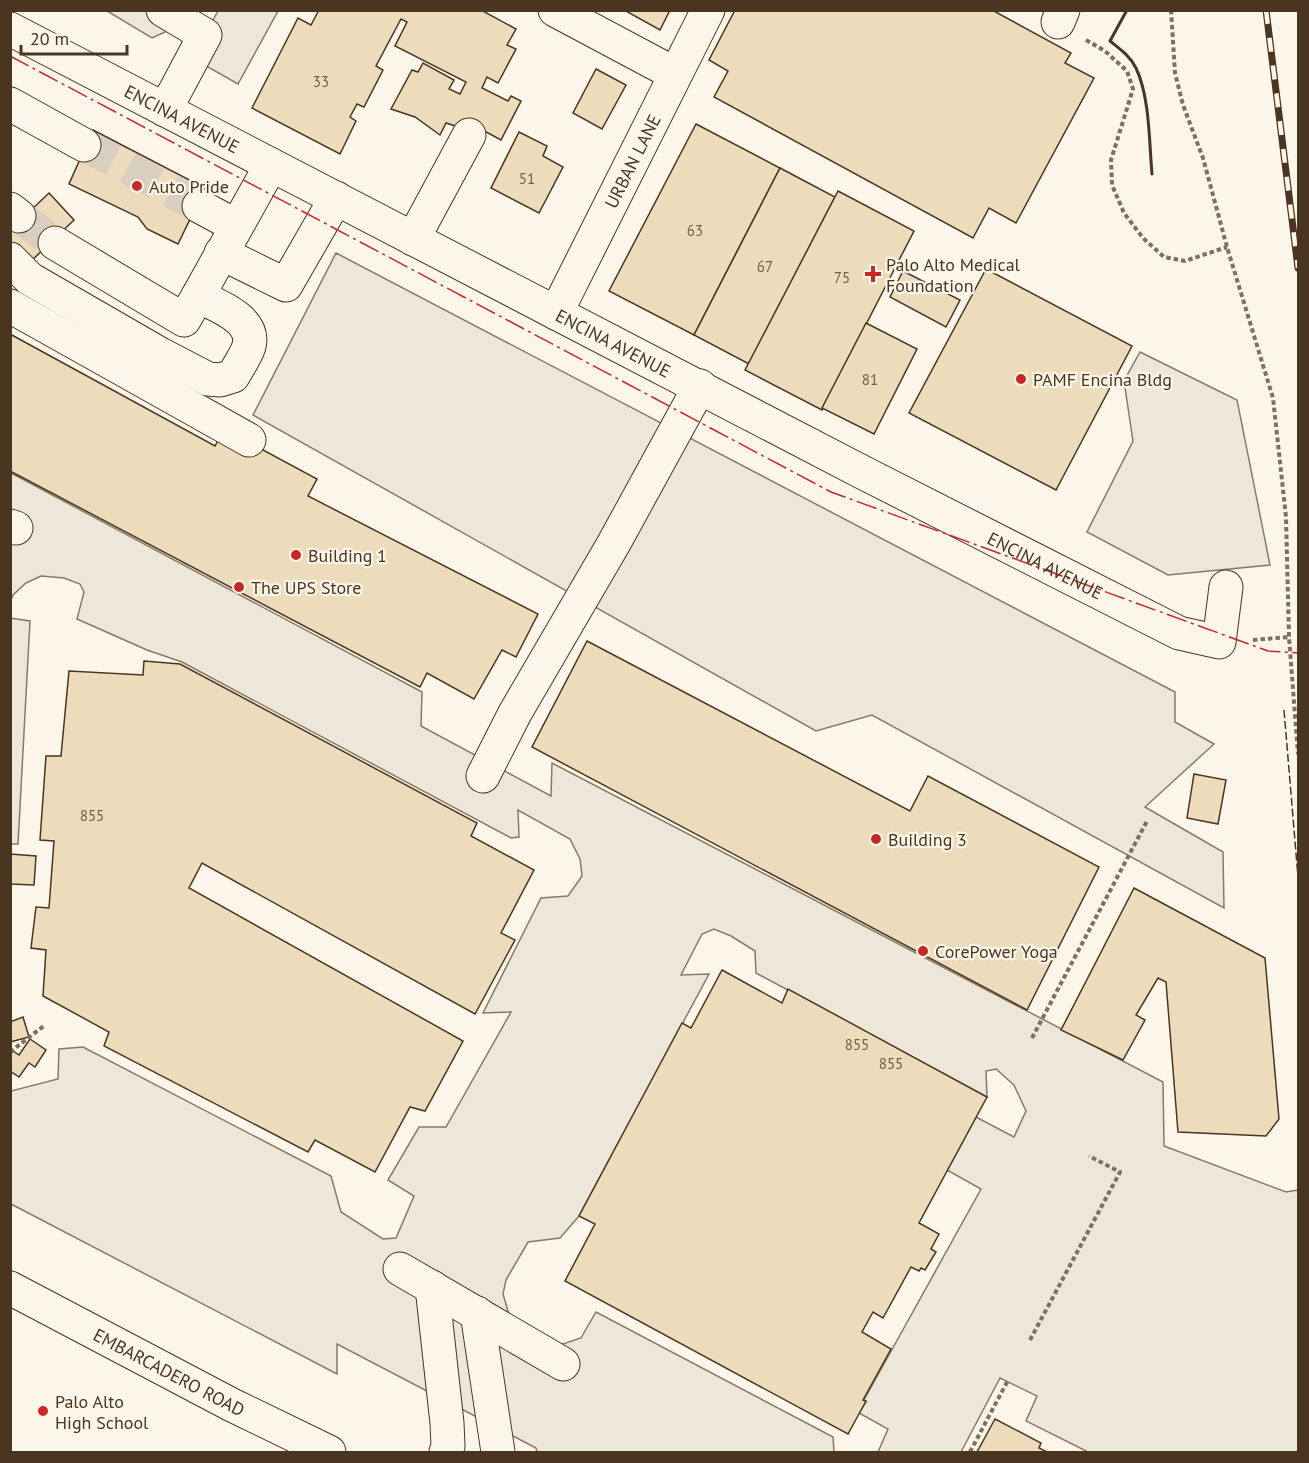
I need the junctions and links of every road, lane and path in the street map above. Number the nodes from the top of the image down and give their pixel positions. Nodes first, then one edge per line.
1 (163, 10) edge
2 (555, 10) edge
3 (708, 10) edge
4 (1171, 10) edge
5 (1060, 16) edge
6 (10, 29) edge
7 (675, 74) junction
8 (10, 104) edge
9 (165, 110) junction
10 (469, 135) dead end
11 (84, 146) tunnel mouth
12 (271, 165) junction
13 (336, 198) junction
14 (199, 206) tunnel mouth
15 (413, 239) junction
16 (229, 240) junction
17 (55, 243) tunnel mouth
18 (1227, 247) junction
19 (10, 259) edge
20 (198, 296) junction
21 (10, 306) edge
22 (556, 313) junction
23 (700, 386) junction
24 (249, 440) dead end
25 (1226, 587) dead end
26 (1299, 754) edge
27 (483, 776) dead end
28 (1147, 821) dead end
29 (45, 1025) dead end
30 (1032, 1038) dead end
31 (10, 1052) edge
32 (1089, 1156) dead end
33 (400, 1269) dead end
34 (432, 1287) junction
35 (10, 1288) edge
36 (477, 1313) junction
37 (10, 1316) edge
38 (76, 1324) junction
39 (1030, 1340) dead end
40 (563, 1364) dead end
41 (1007, 1382) dead end
42 (329, 1452) edge
43 (446, 1452) edge
44 (498, 1452) edge
45 (970, 1452) edge

1 - 9 street
2 - 7 street
3 - 7 street, URBAN LANE
4 - 18 path
5 - 18 path
6 - 9 street, ENCINA AVENUE
7 - 22 street, URBAN LANE
8 - 11 street
9 - 12 street, ENCINA AVENUE
10 - 15 street
12 - 13 street, ENCINA AVENUE
12 - 16 street
13 - 15 street, ENCINA AVENUE
13 - 16 street
14 - 16 street
15 - 22 street, ENCINA AVENUE
16 - 20 street
17 - 20 street
18 - 26 path
19 - 20 street
21 - 24 street
22 - 23 street, ENCINA AVENUE
23 - 25 street, ENCINA AVENUE
23 - 27 street
28 - 30 path
29 - 31 path
32 - 39 path
33 - 34 street
34 - 36 street
34 - 43 street
35 - 38 street, EMBARCADERO ROAD
36 - 40 street
36 - 44 street
37 - 38 street
38 - 42 street, EMBARCADERO ROAD
41 - 45 path

